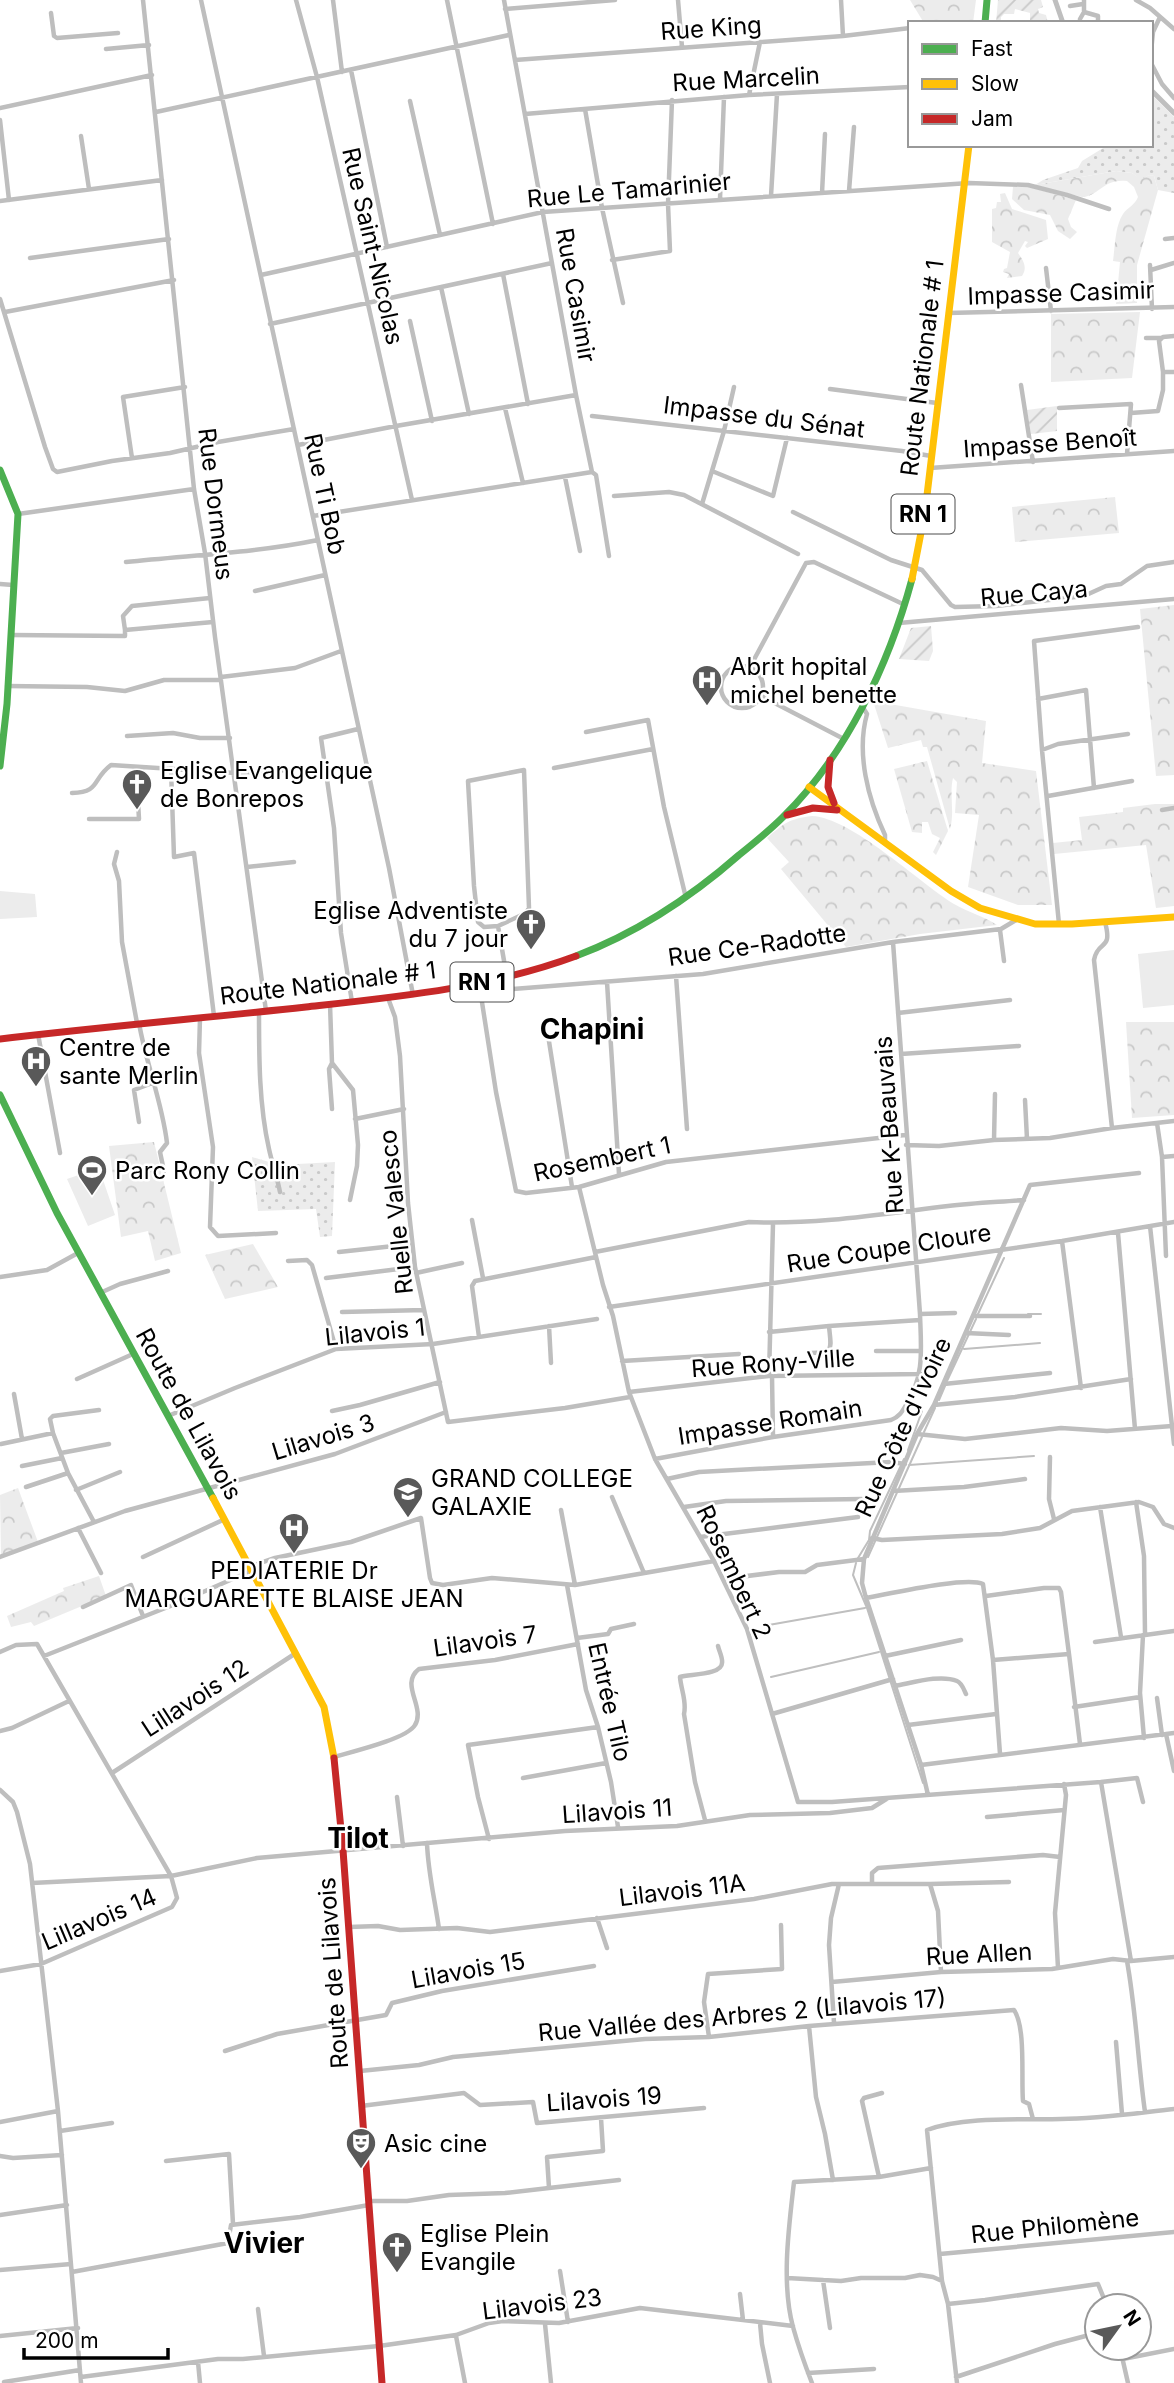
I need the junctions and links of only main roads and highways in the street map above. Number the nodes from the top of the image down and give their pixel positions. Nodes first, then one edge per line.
1 (987, 0) edge
2 (985, 21) edge
3 (969, 147) edge
4 (0, 470) edge
5 (4, 489) edge
6 (1, 740) edge
7 (830, 757) junction
8 (0, 766) edge
9 (809, 787) junction
10 (839, 810) junction
11 (785, 816) junction
12 (1174, 917) edge
13 (0, 1039) edge
14 (0, 1095) edge
15 (382, 2383) edge

1 - 2 main road
3 - 7 main road, Route Nationale # 1 / RN 1
4 - 5 main road
5 - 6 main road
6 - 8 main road
7 - 9 main road, Route Nationale # 1 / RN 1
7 - 10 main road
9 - 10 main road
9 - 11 main road, Route Nationale # 1 / RN 1
10 - 11 main road
10 - 12 main road
11 - 13 main road, Route Nationale # 1 / RN 1
14 - 15 main road, Route de Lilavois

